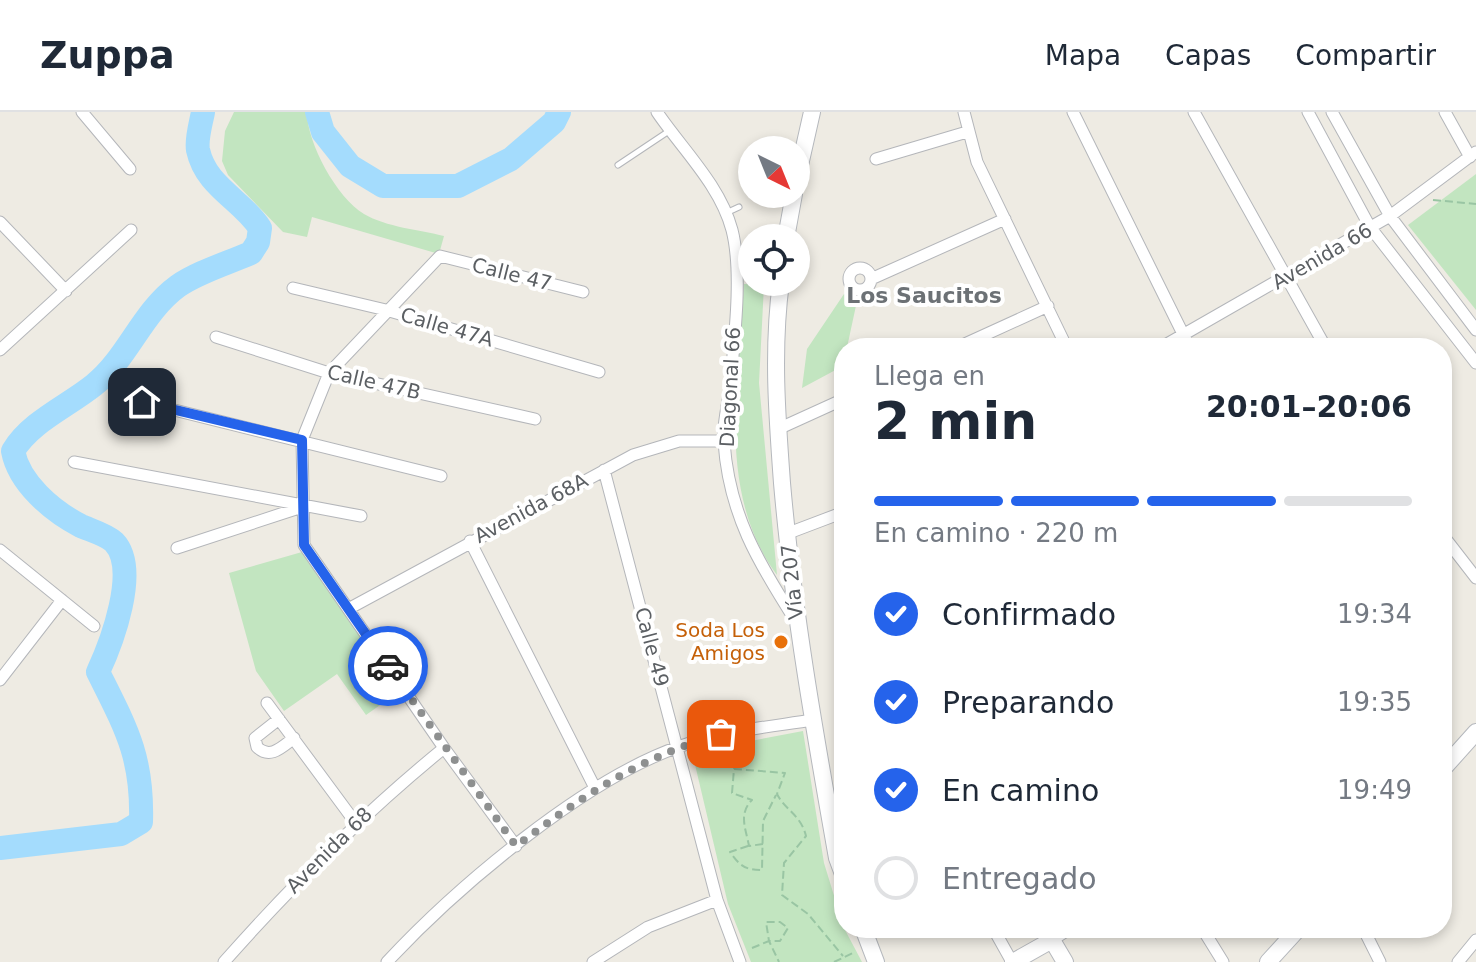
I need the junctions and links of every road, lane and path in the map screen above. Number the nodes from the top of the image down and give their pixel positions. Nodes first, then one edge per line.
1 (82, 112) edge
2 (657, 112) edge
3 (812, 112) edge
4 (964, 112) edge
5 (1073, 112) edge
6 (1194, 112) edge
7 (1308, 112) edge
8 (1332, 112) edge
9 (1445, 112) edge
10 (670, 131) junction
11 (967, 132) junction
12 (807, 136) edge
13 (1473, 154) edge
14 (876, 159) dead end
15 (618, 165) dead end
16 (130, 169) dead end
17 (1416, 196) junction
18 (1476, 204) edge
19 (738, 208) edge
20 (725, 214) junction
21 (1390, 216) junction
22 (1005, 219) junction
23 (0, 222) edge
24 (1370, 227) junction
25 (131, 230) dead end
26 (1287, 277) junction
27 (871, 279) dead end
28 (293, 288) dead end
29 (66, 291) junction
30 (583, 292) dead end
31 (780, 296) edge
32 (1048, 306) junction
33 (386, 310) junction
34 (1476, 330) edge
35 (1183, 335) junction
36 (216, 337) dead end
37 (978, 338) edge
38 (1062, 338) edge
39 (1178, 338) edge
40 (1185, 338) edge
41 (1321, 338) edge
42 (0, 350) edge
43 (1476, 363) edge
44 (599, 372) dead end
45 (329, 373) junction
46 (142, 402) dead end
47 (834, 404) edge
48 (535, 419) dead end
49 (778, 429) junction
50 (302, 440) junction
51 (723, 441) junction
52 (74, 462) dead end
53 (604, 470) junction
54 (441, 476) dead end
55 (302, 507) junction
56 (361, 516) dead end
57 (834, 516) edge
58 (786, 534) junction
59 (470, 541) junction
60 (1452, 547) edge
61 (177, 548) dead end
62 (0, 550) edge
63 (1476, 578) edge
64 (62, 600) junction
65 (350, 608) junction
66 (796, 621) junction
67 (94, 626) dead end
68 (1, 677) edge
69 (267, 703) dead end
70 (279, 719) junction
71 (813, 720) junction
72 (1476, 732) edge
73 (294, 738) junction
74 (679, 746) junction
75 (444, 748) junction
76 (1452, 759) edge
77 (595, 788) junction
78 (777, 794) junction
79 (355, 822) junction
80 (834, 841) edge
81 (763, 844) junction
82 (516, 846) junction
83 (749, 846) junction
84 (717, 900) junction
85 (868, 938) edge
86 (999, 938) edge
87 (1055, 938) edge
88 (1208, 938) edge
89 (1290, 938) edge
90 (1368, 938) edge
91 (1052, 940) junction
92 (1476, 940) edge
93 (769, 941) junction
94 (752, 948) dead end
95 (857, 951) dead end
96 (843, 956) junction
97 (224, 962) edge
98 (387, 962) edge
99 (593, 962) edge
100 (740, 962) edge
101 (779, 962) edge
102 (834, 962) edge
103 (876, 962) edge
104 (1012, 962) edge
105 (1065, 962) edge
106 (1223, 962) edge
107 (1268, 962) edge
108 (1380, 962) edge
109 (1458, 962) edge

1 - 16 street
2 - 10 street, Diagonal 66
3 - 12 main road
4 - 11 street
5 - 35 street
6 - 26 street
7 - 24 street
8 - 21 street
9 - 13 street
10 - 15 lane
10 - 20 street, Diagonal 66
11 - 14 street
11 - 22 street
13 - 17 street, Avenida 66
17 - 18 path
17 - 21 street, Avenida 66
19 - 20 lane
20 - 51 street, Diagonal 66
21 - 24 street, Avenida 66
21 - 34 street
22 - 27 street
22 - 32 street
23 - 29 street
24 - 26 street, Avenida 66
24 - 43 street
25 - 29 street
26 - 35 street, Avenida 66
26 - 41 street
28 - 33 street, Calle 47A
29 - 42 street
30 - 33 street, Calle 47
31 - 49 main road, Vía 207
32 - 37 street
32 - 38 street
33 - 44 street, Calle 47A
33 - 45 street
35 - 39 street, Avenida 66
35 - 40 street
36 - 45 street, Calle 47B
45 - 48 street, Calle 47B
45 - 50 street
46 - 50 street
47 - 49 street
49 - 58 main road, Vía 207
50 - 54 street
50 - 55 street
51 - 53 street, Avenida 68A
51 - 66 street, Diagonal 66
52 - 55 street
53 - 59 street, Avenida 68A
53 - 74 street, Calle 49
55 - 56 street
55 - 61 street
55 - 65 street
57 - 58 street
58 - 66 main road, Vía 207
59 - 65 street, Avenida 68A
59 - 77 street
60 - 63 street
62 - 64 street
64 - 67 street
64 - 68 street
65 - 75 street
66 - 71 main road, Vía 207
69 - 70 street
70 - 73 street
70 - 73 street
71 - 74 street
71 - 80 main road, Vía 207
72 - 76 main road
73 - 79 street
74 - 77 street
74 - 84 street, Calle 49
75 - 79 street, Avenida 68
75 - 82 street
77 - 82 street
78 - 81 path
78 - 83 path
78 - 96 path
79 - 97 street, Avenida 68
81 - 83 path
81 - 83 path
82 - 98 street
84 - 99 street
84 - 100 street, Calle 49
85 - 103 main road
86 - 104 street
87 - 91 street
88 - 106 street
89 - 107 main road
90 - 108 street
91 - 104 main road
91 - 105 main road
92 - 109 street
93 - 93 path
93 - 94 path
93 - 101 path
95 - 96 path
96 - 102 path

